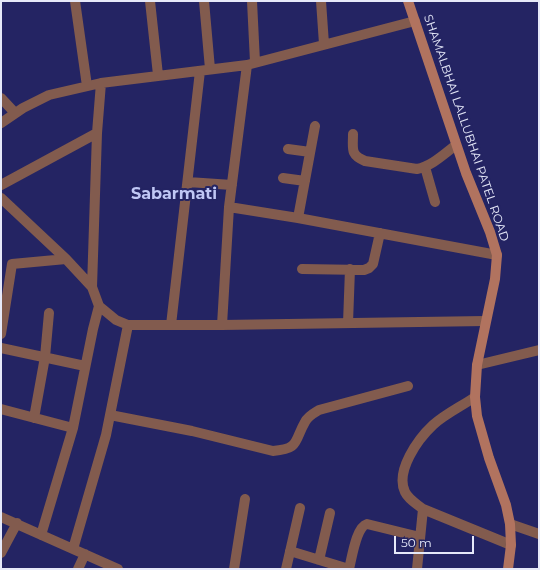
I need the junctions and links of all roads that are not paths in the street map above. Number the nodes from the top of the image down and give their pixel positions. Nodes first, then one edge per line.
1 (75, 1) edge
2 (150, 1) edge
3 (204, 1) edge
4 (252, 1) edge
5 (321, 1) edge
6 (408, 1) edge
7 (415, 21) junction
8 (324, 44) junction
9 (251, 64) junction
10 (205, 70) junction
11 (158, 75) junction
12 (101, 83) junction
13 (87, 86) junction
14 (1, 98) edge
15 (15, 113) junction
16 (1, 123) edge
17 (315, 126) dead end
18 (97, 133) junction
19 (353, 134) dead end
20 (456, 144) junction
21 (288, 149) dead end
22 (310, 152) junction
23 (425, 167) junction
24 (284, 178) dead end
25 (188, 182) junction
26 (305, 182) junction
27 (1, 185) edge
28 (232, 185) junction
29 (1, 198) edge
30 (435, 202) dead end
31 (229, 207) junction
32 (298, 218) junction
33 (380, 233) junction
34 (497, 255) junction
35 (66, 259) junction
36 (1, 264) edge
37 (12, 264) junction
38 (302, 269) dead end
39 (350, 269) junction
40 (92, 287) junction
41 (99, 306) junction
42 (49, 313) dead end
43 (485, 322) junction
44 (348, 324) junction
45 (128, 325) junction
46 (170, 325) junction
47 (222, 325) junction
48 (1, 334) edge
49 (1, 348) edge
50 (539, 350) edge
51 (45, 357) junction
52 (477, 365) junction
53 (85, 366) junction
54 (408, 386) dead end
55 (475, 397) junction
56 (1, 409) edge
57 (110, 415) junction
58 (34, 418) junction
59 (73, 428) junction
60 (245, 499) dead end
61 (300, 508) dead end
62 (423, 509) junction
63 (330, 513) dead end
64 (1, 517) edge
65 (17, 523) junction
66 (510, 524) junction
67 (539, 534) edge
68 (41, 535) junction
69 (420, 537) junction
70 (511, 545) junction
71 (73, 549) junction
72 (290, 551) junction
73 (1, 553) edge
74 (85, 554) junction
75 (319, 560) junction
76 (78, 569) edge
77 (118, 569) edge
78 (234, 569) edge
79 (286, 569) edge
80 (349, 569) edge
81 (417, 569) edge
82 (508, 569) edge

1 - 13 street
2 - 11 street
3 - 10 street
4 - 9 street
5 - 8 street
6 - 7 main road, SHAMALBHAI LALLUBHAI PATEL ROAD
7 - 8 street
7 - 20 main road, SHAMALBHAI LALLUBHAI PATEL ROAD
8 - 9 street
9 - 10 street
9 - 28 street
10 - 11 street
10 - 25 street
11 - 12 street
12 - 13 street
12 - 18 street
13 - 15 street
14 - 15 street
15 - 16 street
17 - 22 street
18 - 27 street
18 - 40 street
19 - 23 street
20 - 23 street
20 - 34 main road, SHAMALBHAI LALLUBHAI PATEL ROAD
21 - 22 street
22 - 26 street
23 - 30 street
24 - 26 street
25 - 28 street
25 - 46 street
26 - 32 street
28 - 31 street
29 - 35 street
31 - 32 street
31 - 47 street
32 - 33 street
33 - 34 street
33 - 39 street
34 - 43 main road, SHAMALBHAI LALLUBHAI PATEL ROAD
35 - 37 street
35 - 40 street
36 - 37 street
37 - 48 street
38 - 39 street
39 - 44 street
40 - 41 street
41 - 45 street
41 - 53 street
42 - 51 street
43 - 44 street
43 - 52 main road, SHAMALBHAI LALLUBHAI PATEL ROAD
44 - 47 street
45 - 46 street
45 - 57 street
46 - 47 street
49 - 51 street
50 - 52 street
51 - 53 street
51 - 58 street
52 - 55 main road, SHAMALBHAI LALLUBHAI PATEL ROAD
53 - 59 street
54 - 57 street
55 - 62 street
55 - 66 main road, SHAMALBHAI LALLUBHAI PATEL ROAD
56 - 58 street
57 - 71 street
58 - 59 street
59 - 68 street
60 - 78 street
61 - 72 street
62 - 69 street
62 - 70 street
63 - 75 street
64 - 65 street
65 - 68 street
65 - 73 street
66 - 67 street
66 - 70 main road, SHAMALBHAI LALLUBHAI PATEL ROAD
68 - 71 street
69 - 80 street
69 - 81 street
70 - 82 main road, SHAMALBHAI LALLUBHAI PATEL ROAD
71 - 74 street
72 - 75 street
72 - 79 street
74 - 76 street
74 - 77 street
75 - 80 street

